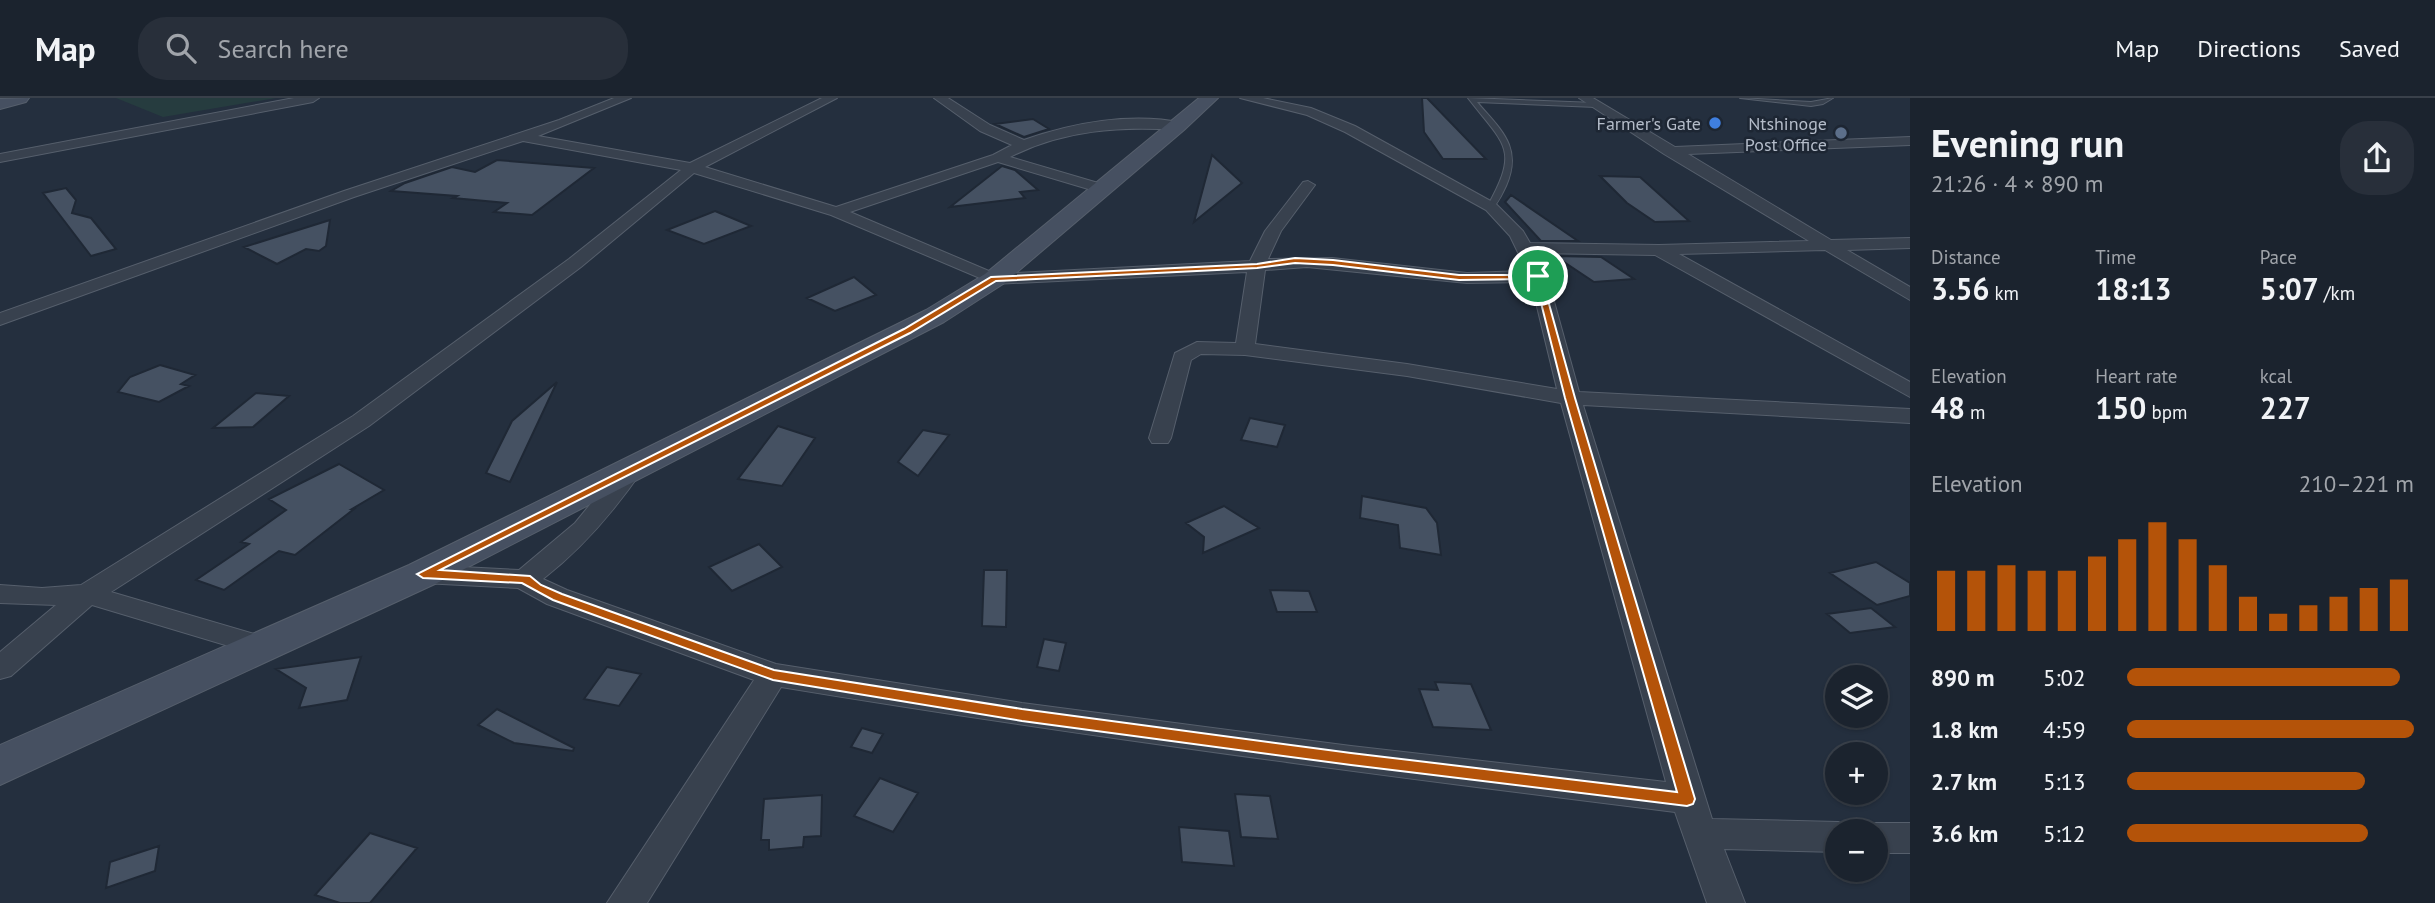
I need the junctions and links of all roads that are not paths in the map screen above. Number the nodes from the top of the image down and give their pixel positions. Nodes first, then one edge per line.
1 (20, 98) edge
2 (313, 98) edge
3 (625, 98) edge
4 (831, 98) edge
5 (940, 98) edge
6 (1209, 98) edge
7 (1246, 98) edge
8 (1744, 98) edge
9 (1830, 98) edge
10 (1472, 99) edge
11 (1591, 102) edge
12 (0, 104) edge
13 (1178, 126) junction
14 (524, 137) junction
15 (1906, 143) edge
16 (1023, 145) junction
17 (1669, 151) junction
18 (0, 158) edge
19 (998, 158) junction
20 (692, 168) junction
21 (1308, 185) dead end
22 (1100, 188) junction
23 (1491, 206) junction
24 (836, 212) junction
25 (1910, 243) edge
26 (1824, 244) junction
27 (1524, 248) junction
28 (1659, 250) junction
29 (1257, 266) junction
30 (1538, 276) junction
31 (994, 279) junction
32 (1910, 296) edge
33 (0, 319) edge
34 (1245, 349) junction
35 (1910, 391) edge
36 (1570, 398) junction
37 (1910, 416) edge
38 (1160, 438) dead end
39 (632, 468) junction
40 (423, 574) junction
41 (525, 579) junction
42 (0, 594) edge
43 (87, 594) junction
44 (264, 646) junction
45 (0, 667) edge
46 (773, 675) junction
47 (0, 766) edge
48 (1687, 799) junction
49 (1702, 834) junction
50 (1825, 837) edge
51 (1888, 838) edge
52 (1910, 838) edge
53 (626, 903) edge
54 (1727, 903) edge

1 - 12 street
2 - 18 street
3 - 14 street
4 - 20 street
5 - 16 street
6 - 13 street
7 - 23 street
8 - 9 lane
10 - 11 lane
10 - 23 lane
11 - 17 street
13 - 16 street
13 - 22 street
14 - 20 street
14 - 33 street
15 - 17 street
16 - 19 street
17 - 26 street
19 - 22 street
19 - 24 street
20 - 24 street
20 - 43 street
21 - 29 street
22 - 31 street
23 - 27 street
24 - 31 street
25 - 26 street
26 - 28 street
26 - 32 street
27 - 28 street
27 - 30 street
28 - 35 street
29 - 30 street
29 - 31 street
29 - 34 street
30 - 36 street
31 - 39 street
34 - 36 street
34 - 38 street
36 - 37 street
36 - 48 street
39 - 40 street
39 - 41 street
40 - 41 street
40 - 44 street
41 - 46 street
42 - 43 street
43 - 44 street
43 - 45 street
44 - 47 street
46 - 48 street
46 - 53 street
48 - 49 street
49 - 50 street
49 - 54 street
51 - 52 street

